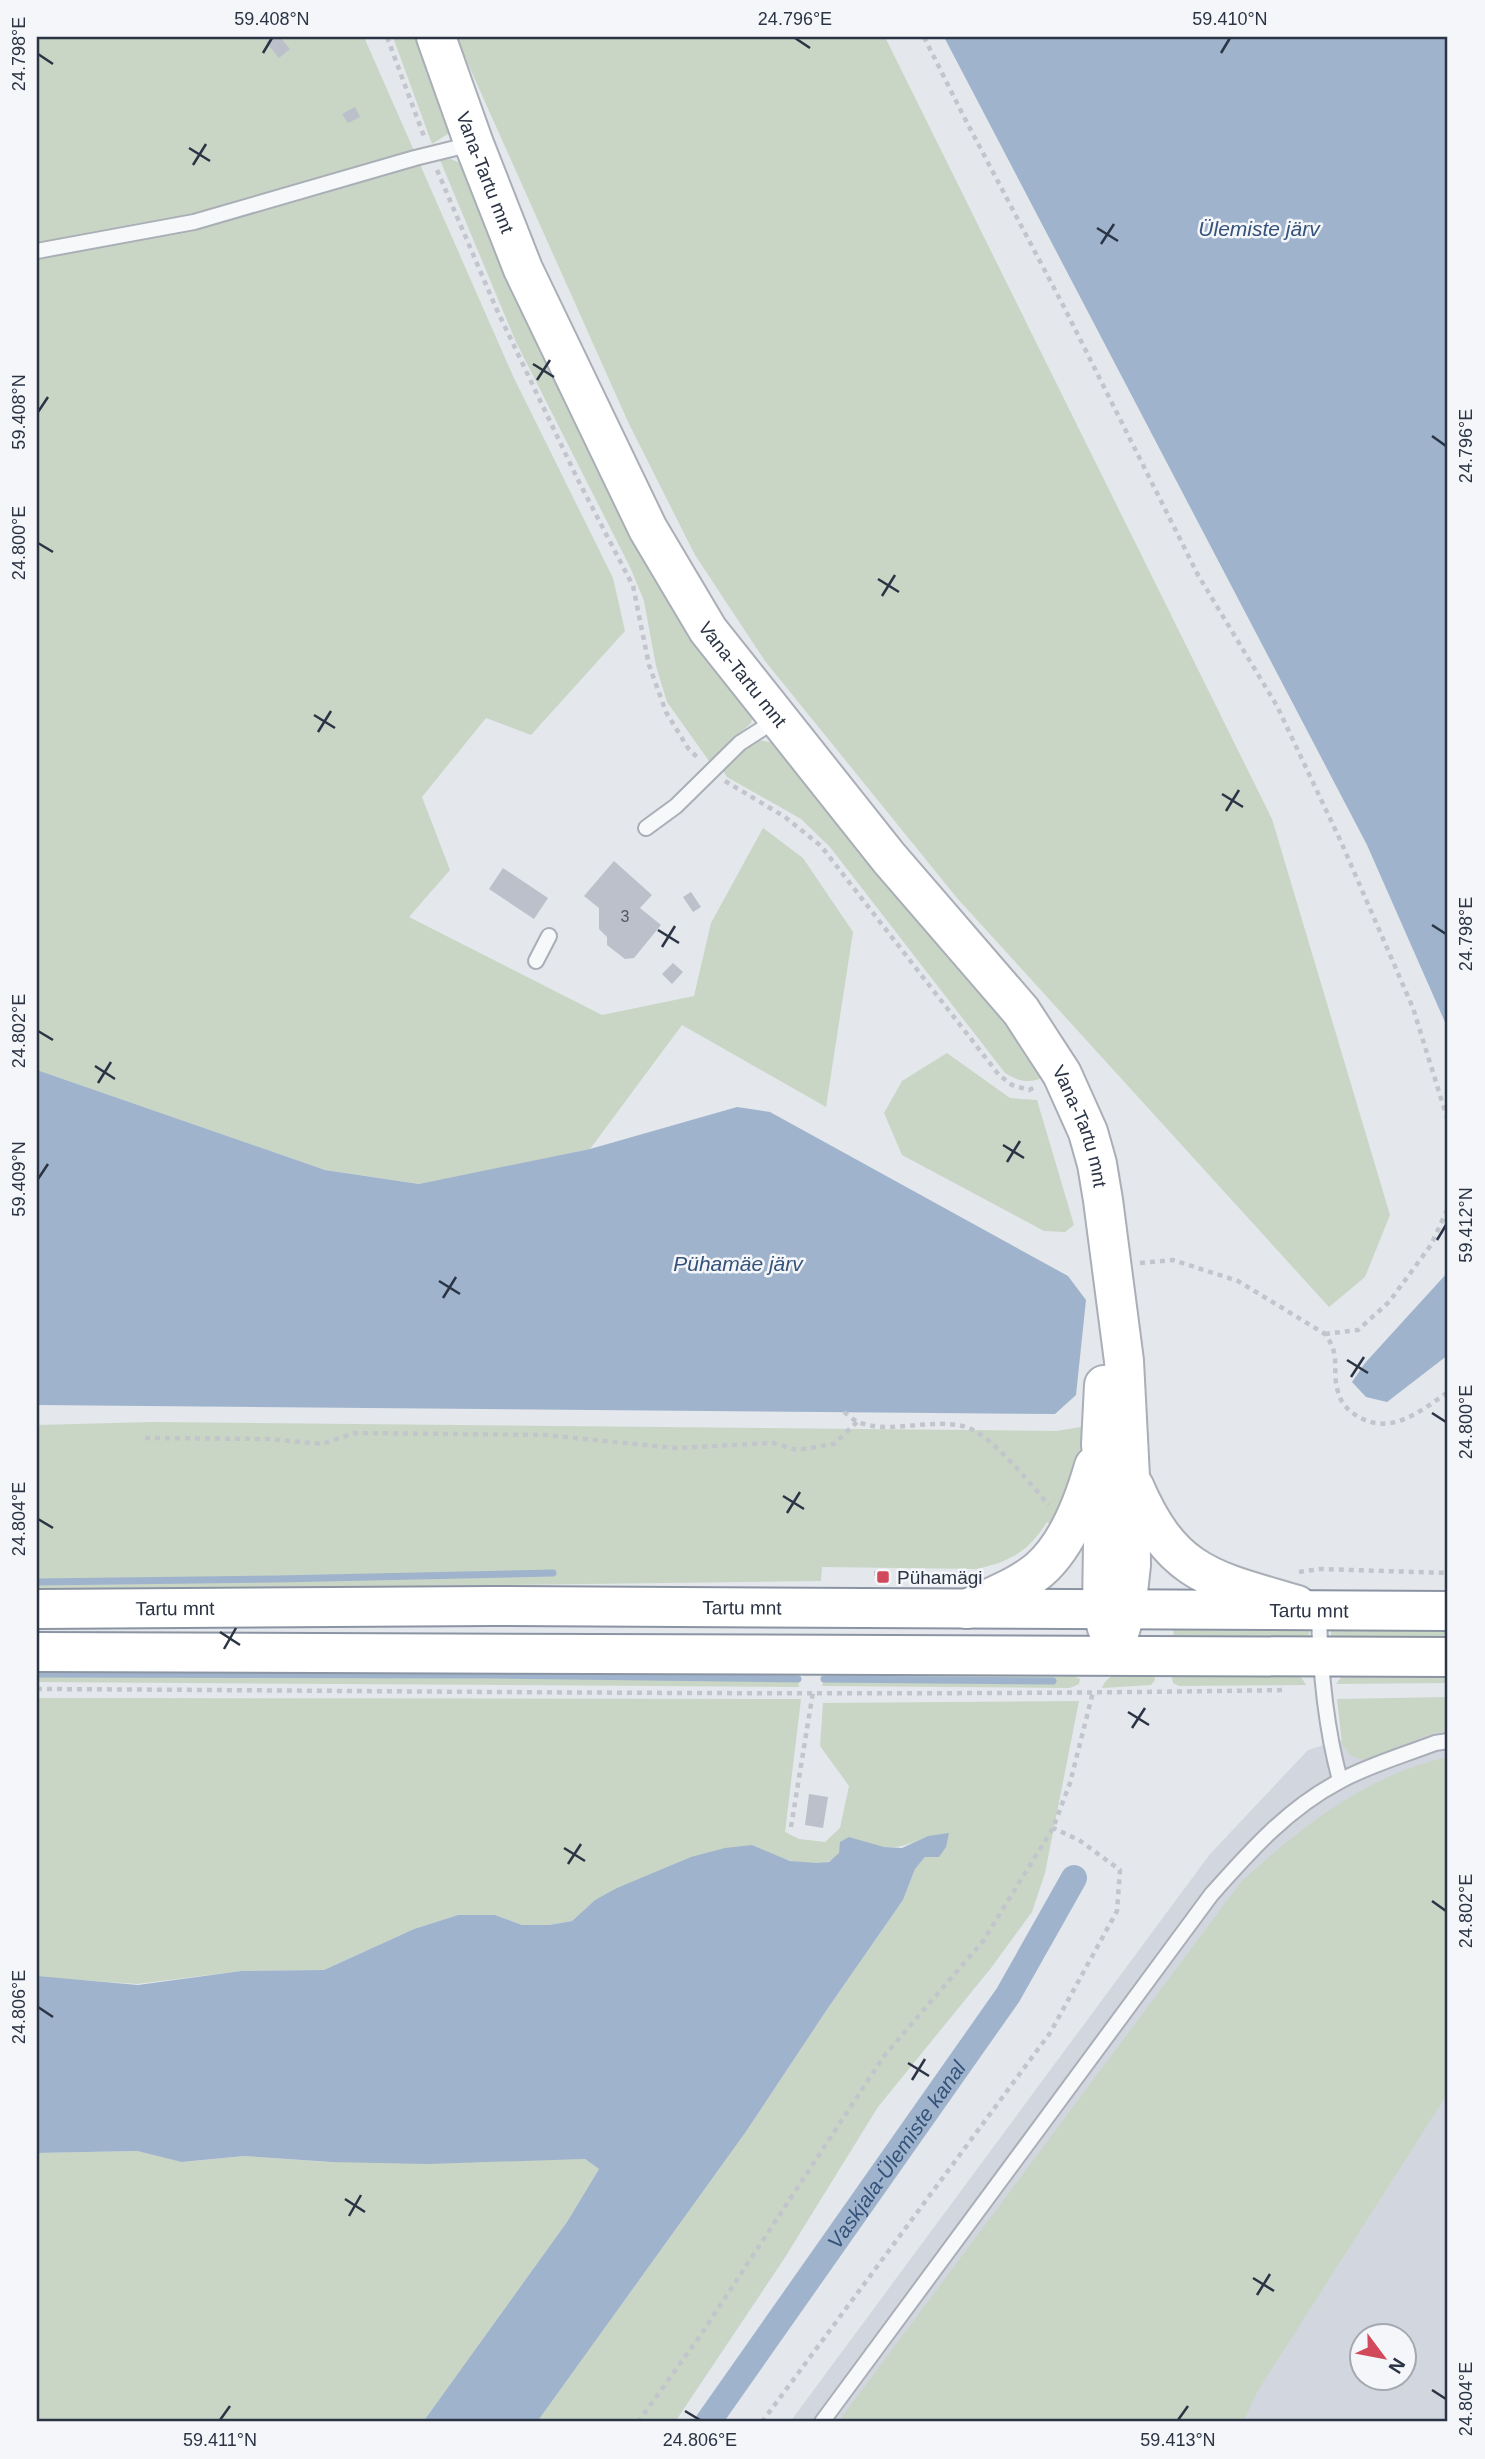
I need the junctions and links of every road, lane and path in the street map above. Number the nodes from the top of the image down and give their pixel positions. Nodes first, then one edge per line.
1 (436, 37) edge
2 (924, 37) edge
3 (474, 144) junction
4 (37, 251) edge
5 (777, 719) junction
6 (646, 828) dead end
7 (549, 936) dead end
8 (536, 961) dead end
9 (1448, 1121) edge
10 (1448, 1208) edge
11 (1172, 1260) dead end
12 (1111, 1264) junction
13 (1325, 1334) junction
14 (1448, 1392) edge
15 (845, 1412) dead end
16 (857, 1422) junction
17 (145, 1438) dead end
18 (1101, 1444) junction
19 (1130, 1477) junction
20 (1050, 1515) dead end
21 (1294, 1572) dead end
22 (1448, 1573) edge
23 (37, 1609) edge
24 (967, 1609) junction
25 (1114, 1610) junction
26 (1319, 1611) junction
27 (1448, 1611) edge
28 (37, 1652) edge
29 (813, 1653) junction
30 (1113, 1654) junction
31 (1448, 1657) edge
32 (1322, 1673) junction
33 (37, 1689) edge
34 (813, 1693) junction
35 (1093, 1693) junction
36 (1448, 1741) edge
37 (1340, 1780) junction
38 (791, 1827) dead end
39 (1053, 1828) junction
40 (638, 2422) edge
41 (762, 2422) edge
42 (822, 2422) edge

1 - 3 main road, Vana-Tartu mnt
2 - 9 path
3 - 4 lane
3 - 5 main road, Vana-Tartu mnt
5 - 6 lane
5 - 12 main road, Vana-Tartu mnt
7 - 8 lane
10 - 13 path
11 - 13 path
12 - 18 main road, Vana-Tartu mnt
12 - 19 main road, Vana-Tartu mnt
13 - 14 path
15 - 16 path
16 - 17 path
16 - 20 path
18 - 24 main road
18 - 25 main road, Vana-Tartu mnt
19 - 25 main road, Vana-Tartu mnt
19 - 26 main road
21 - 22 path
23 - 24 main road, Tartu mnt
24 - 25 main road, Tartu mnt
25 - 26 main road, Tartu mnt
25 - 30 main road
26 - 27 main road, Tartu mnt
26 - 32 lane
28 - 29 main road
29 - 30 main road
29 - 34 path
30 - 32 main road
30 - 35 path
31 - 32 main road
32 - 35 path
32 - 37 lane
33 - 34 path
34 - 35 path
34 - 38 path
35 - 39 path
36 - 37 lane
37 - 42 lane
39 - 40 path
39 - 41 path

